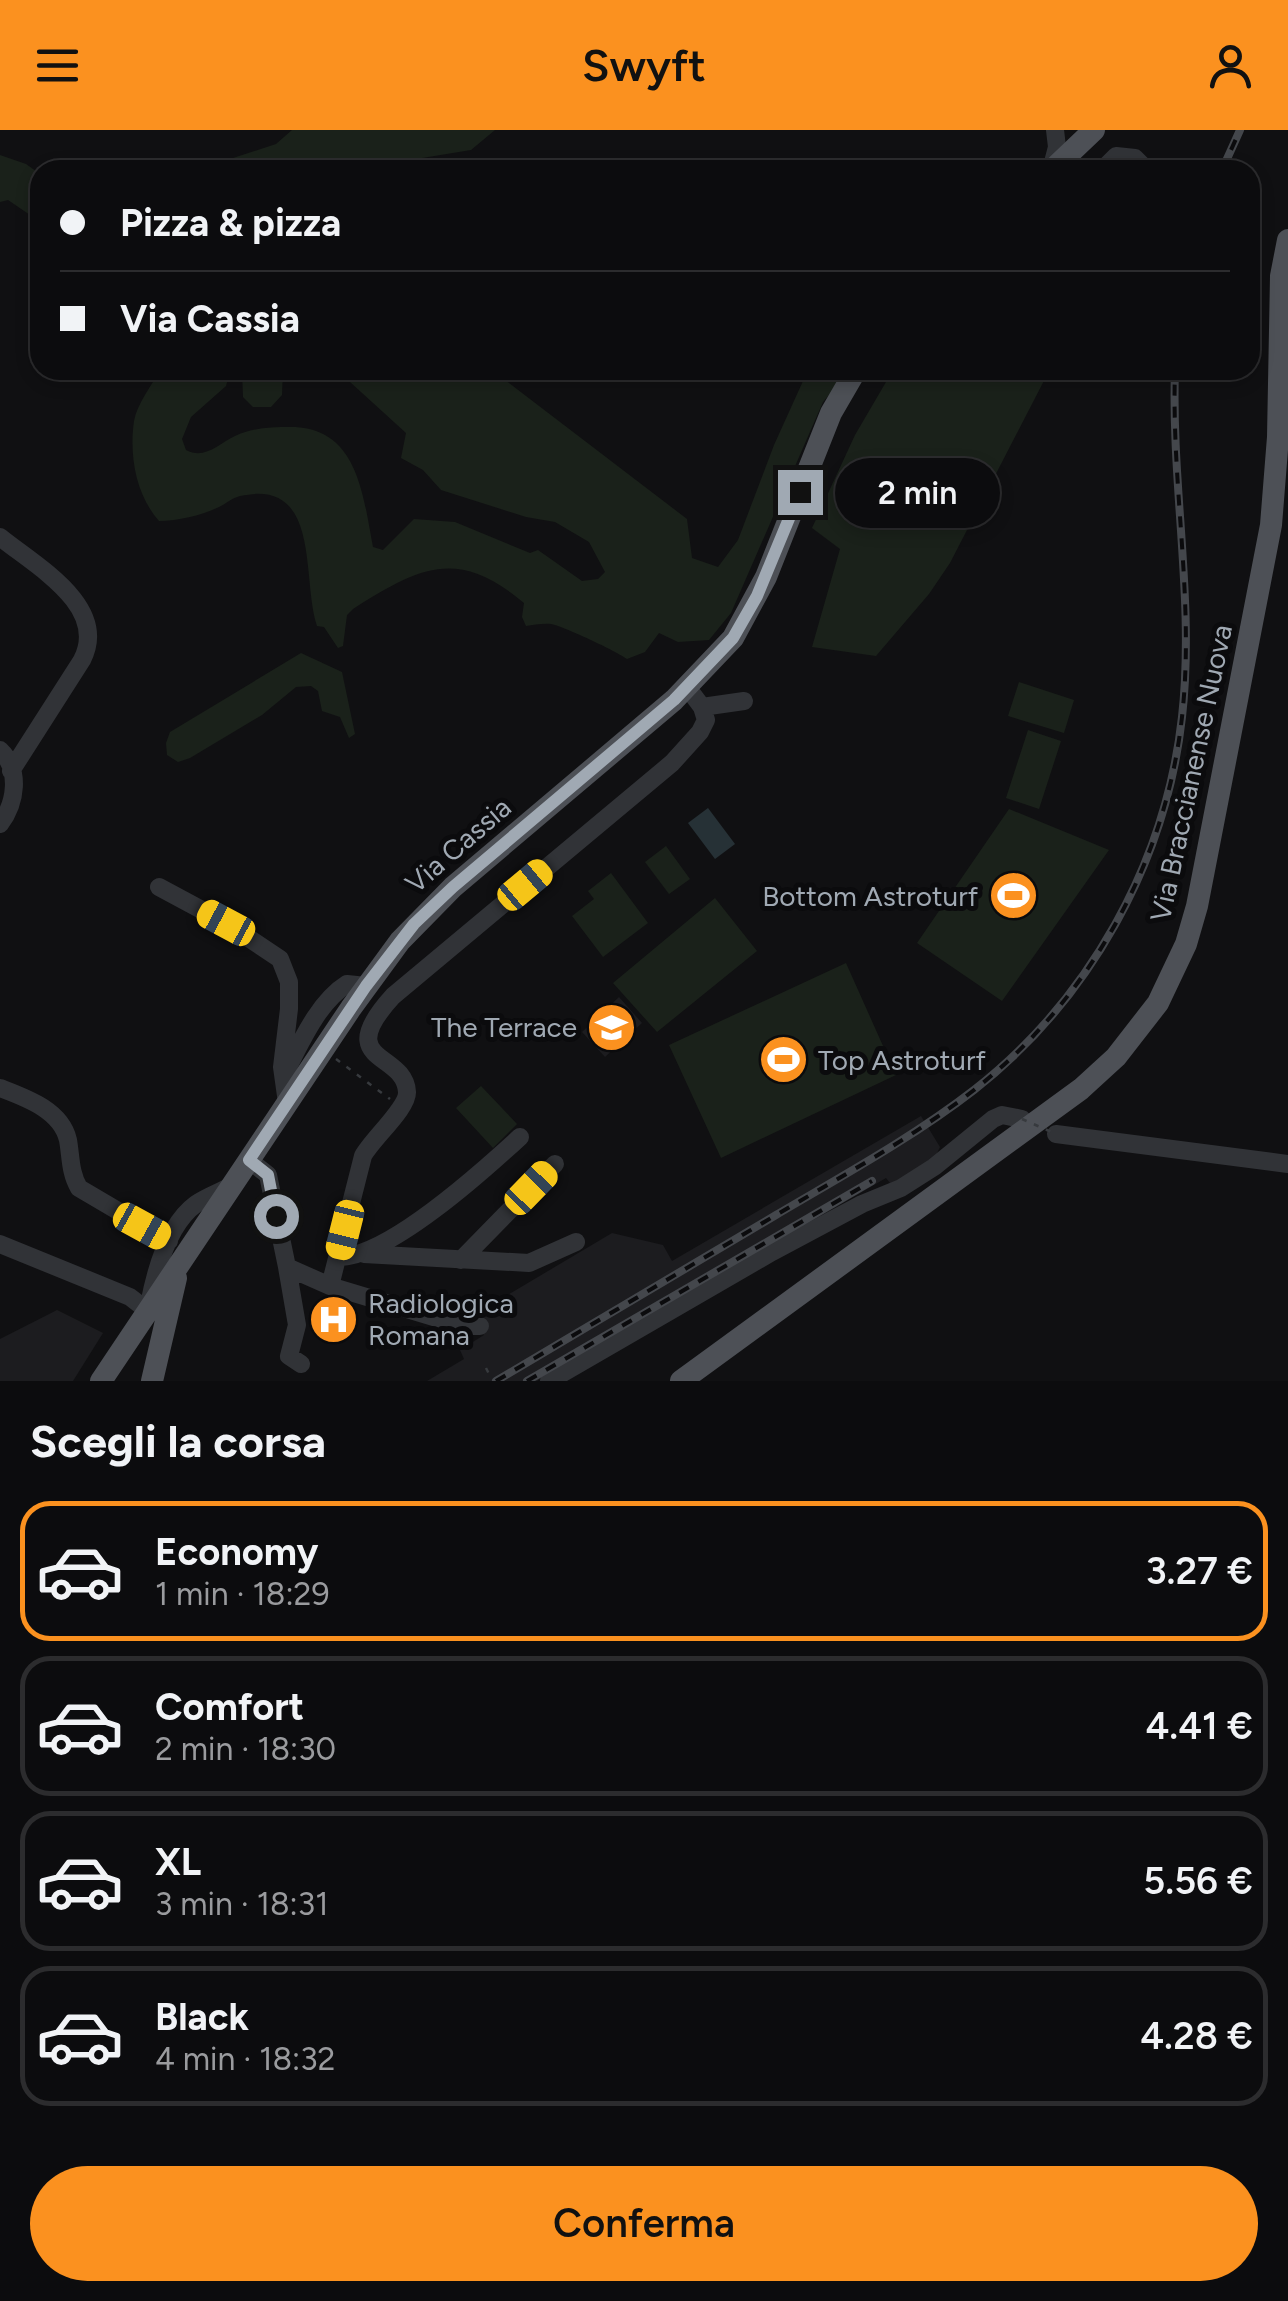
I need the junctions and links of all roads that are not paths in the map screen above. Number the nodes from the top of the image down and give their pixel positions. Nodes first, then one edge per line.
1 (1055, 130) edge
2 (1086, 133) edge
3 (1054, 160) edge
4 (1060, 160) edge
5 (1107, 160) edge
6 (1288, 240) edge
7 (850, 380) edge
8 (0, 536) edge
9 (687, 688) junction
10 (744, 701) dead end
11 (702, 707) junction
12 (0, 750) edge
13 (11, 771) junction
14 (0, 824) edge
15 (159, 887) dead end
16 (366, 986) junction
17 (283, 1078) junction
18 (0, 1088) edge
19 (287, 1104) junction
20 (1022, 1119) road end
21 (1056, 1134) road end
22 (520, 1137) dead end
23 (249, 1160) junction
24 (555, 1164) dead end
25 (1288, 1164) edge
26 (232, 1186) junction
27 (170, 1241) junction
28 (576, 1242) dead end
29 (0, 1244) edge
30 (364, 1254) junction
31 (338, 1257) junction
32 (461, 1260) junction
33 (178, 1264) junction
34 (287, 1268) junction
35 (330, 1286) junction
36 (142, 1318) junction
37 (480, 1326) dead end
38 (164, 1332) junction
39 (116, 1358) junction
40 (302, 1364) dead end
41 (153, 1377) edge
42 (101, 1381) edge
43 (549, 1381) edge
44 (681, 1381) edge

1 - 3 street
2 - 4 main road
2 - 5 street
6 - 44 main road, Via Braccianense Nuova
7 - 9 main road, Via Cassia
8 - 13 street
9 - 11 street
9 - 16 main road, Via Cassia
10 - 11 street
11 - 31 street
12 - 13 street
13 - 14 street
15 - 17 street
16 - 17 street
16 - 19 main road, Via Cassia
17 - 19 street
18 - 27 street
19 - 23 main road, Via Cassia
20 - 43 street
21 - 25 street
22 - 30 street
23 - 26 main road, Via Cassia
23 - 34 street
24 - 32 street
26 - 27 street
26 - 33 main road, Via Cassia
27 - 36 street
28 - 32 street
29 - 36 street
30 - 31 street
30 - 32 street
31 - 35 street
33 - 36 main road, Via Cassia
33 - 38 main road
34 - 35 street
34 - 40 street
35 - 37 street
36 - 38 main road
36 - 39 main road, Via Cassia
36 - 41 main road
38 - 41 main road
39 - 41 main road
39 - 42 main road, Via Cassia

